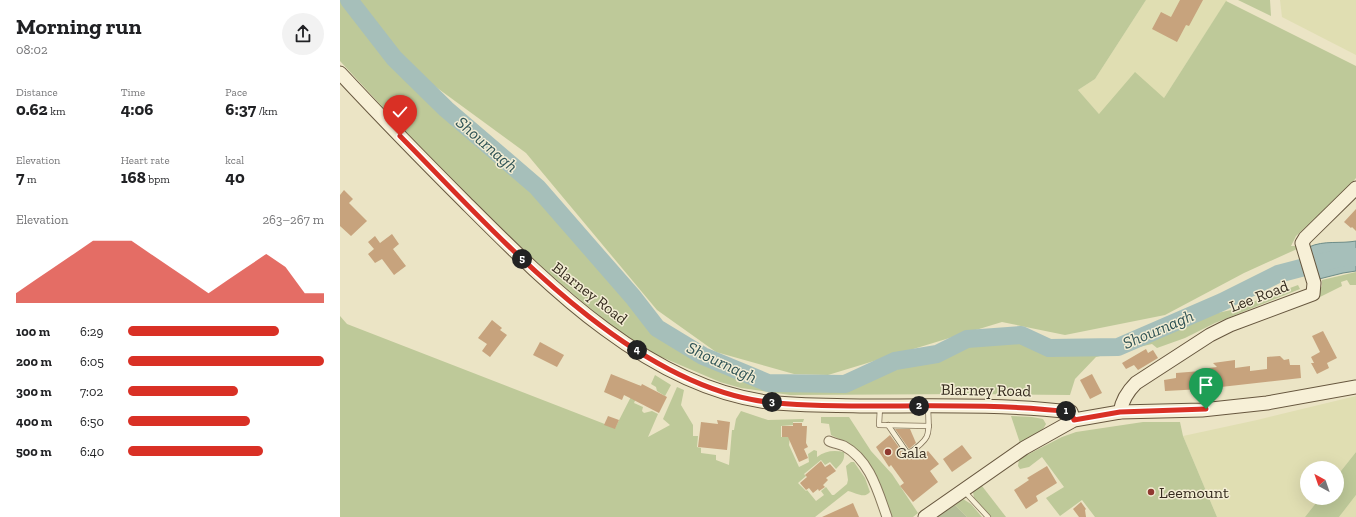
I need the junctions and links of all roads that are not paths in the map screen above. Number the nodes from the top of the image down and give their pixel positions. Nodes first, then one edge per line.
1 (340, 73) edge
2 (1356, 188) edge
3 (1356, 387) edge
4 (880, 406) junction
5 (928, 406) junction
6 (1120, 412) junction
7 (1074, 420) junction
8 (888, 425) junction
9 (929, 426) junction
10 (829, 442) dead end
11 (963, 490) junction
12 (887, 517) edge
13 (925, 517) edge
14 (988, 517) edge

1 - 4 main road, Blarney Road
2 - 6 main road, Lee Road
3 - 6 main road
4 - 5 main road, Blarney Road
4 - 8 lane
5 - 7 main road, Blarney Road
5 - 9 lane
6 - 7 main road
7 - 11 main road
8 - 9 lane
8 - 9 lane
10 - 12 street
11 - 13 main road
11 - 14 lane

